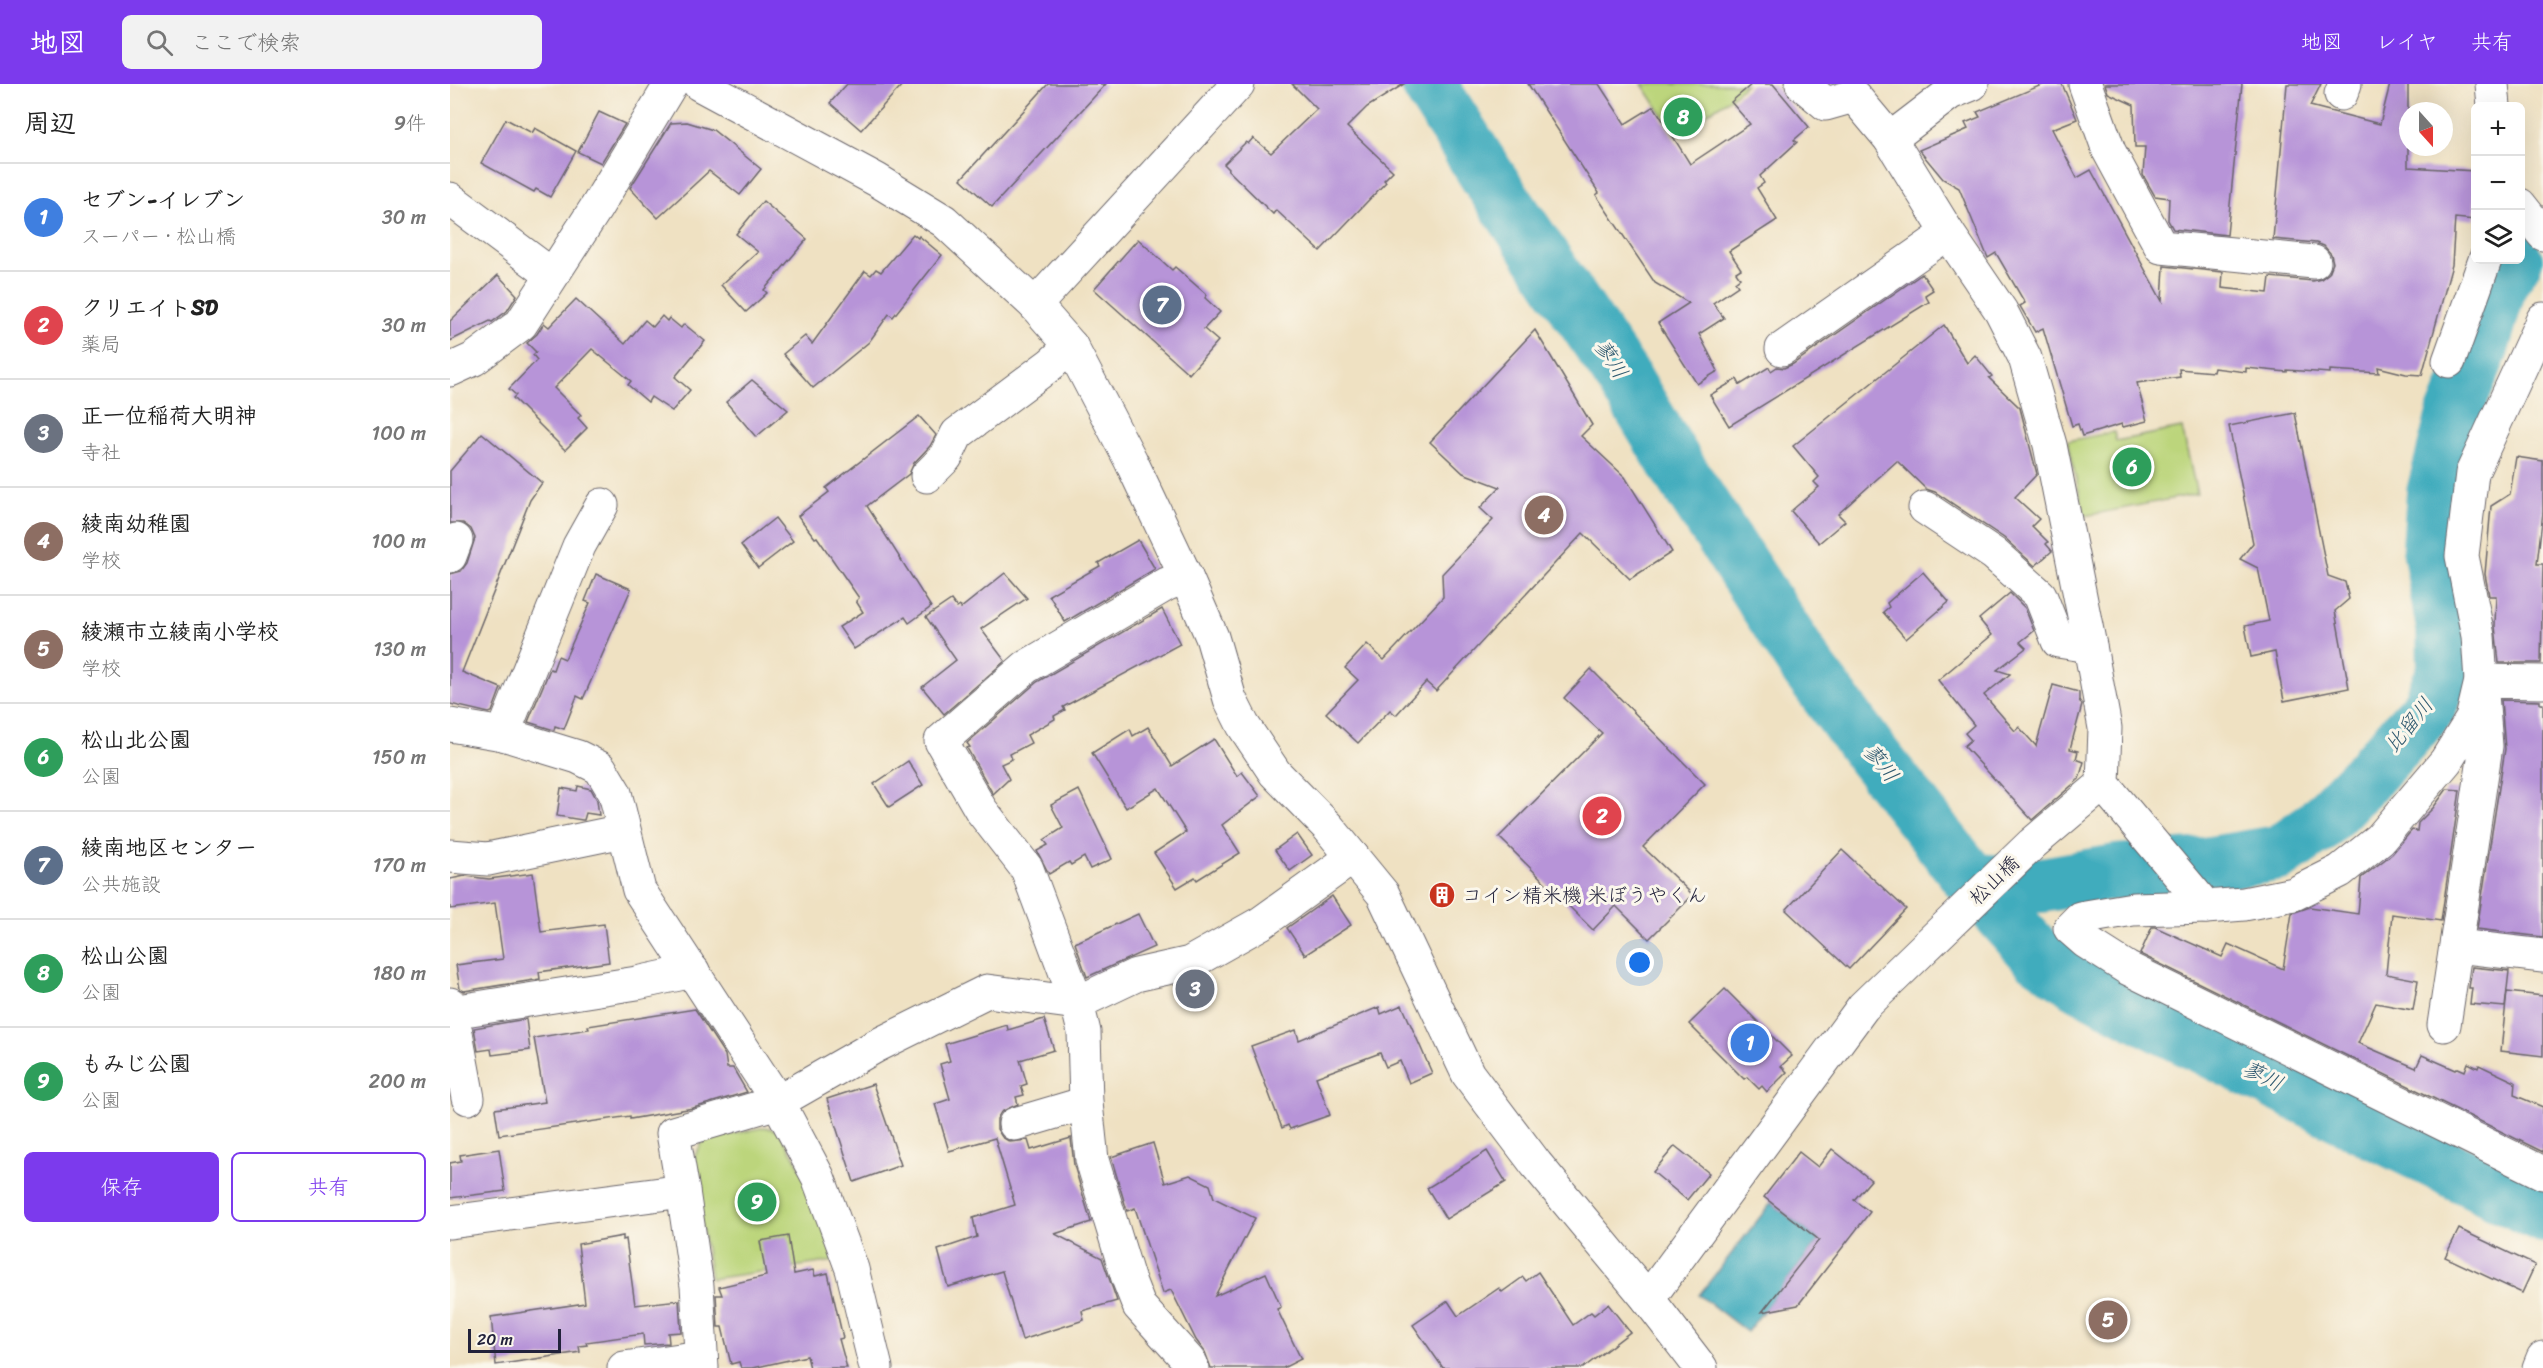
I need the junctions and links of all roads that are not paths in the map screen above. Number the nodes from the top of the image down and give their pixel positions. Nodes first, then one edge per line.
1 (671, 84) edge
2 (699, 84) edge
3 (1238, 84) edge
4 (1802, 84) edge
5 (1972, 84) edge
6 (2085, 84) edge
7 (2492, 84) edge
8 (1852, 90) edge
9 (2494, 102) edge
10 (1890, 139) junction
11 (450, 198) edge
12 (2524, 210) edge
13 (1948, 233) junction
14 (2543, 234) edge
15 (2314, 262) dead end
16 (2484, 264) edge
17 (552, 275) junction
18 (1035, 304) junction
19 (2543, 319) edge
20 (1071, 346) junction
21 (1782, 349) dead end
22 (2449, 361) dead end
23 (450, 370) edge
24 (927, 476) dead end
25 (602, 505) dead end
26 (1925, 508) dead end
27 (1186, 577) junction
28 (2090, 646) junction
29 (2481, 681) junction
30 (2543, 682) edge
31 (450, 725) edge
32 (503, 734) junction
33 (2103, 784) junction
34 (623, 831) junction
35 (450, 856) edge
36 (1353, 857) junction
37 (2203, 902) junction
38 (2457, 946) junction
39 (2543, 956) edge
40 (693, 971) junction
41 (1077, 1003) junction
42 (451, 1008) edge
43 (2444, 1025) dead end
44 (468, 1098) dead end
45 (778, 1102) junction
46 (1086, 1103) junction
47 (1015, 1124) dead end
48 (2543, 1173) edge
49 (683, 1191) junction
50 (450, 1222) edge
51 (1648, 1299) junction
52 (2543, 1358) edge
53 (702, 1363) edge
54 (624, 1368) edge
55 (876, 1368) edge
56 (1191, 1368) edge
57 (1701, 1368) edge
58 (2539, 1368) edge

1 - 17 street
2 - 18 street
3 - 18 street
4 - 8 street
5 - 10 street
6 - 15 street
7 - 9 street
8 - 10 street
10 - 13 street
11 - 17 street
12 - 14 street
13 - 21 street
13 - 28 street
16 - 22 street
17 - 23 street
18 - 20 street
19 - 29 street
20 - 24 street
20 - 27 street
25 - 32 street
26 - 28 street
27 - 36 street
27 - 41 street
28 - 33 street
29 - 30 street
29 - 37 street
29 - 38 street
31 - 32 street
32 - 34 street
33 - 37 street
33 - 51 street, 松山橋
34 - 35 street
34 - 40 street
36 - 41 street
36 - 51 street
37 - 48 street
38 - 39 street
38 - 43 street
40 - 42 street
40 - 45 street
41 - 45 street
41 - 46 street
42 - 44 street
45 - 49 street
45 - 55 street
46 - 47 street
46 - 56 street
49 - 50 street
49 - 53 street
51 - 57 street
52 - 58 street
53 - 54 street

